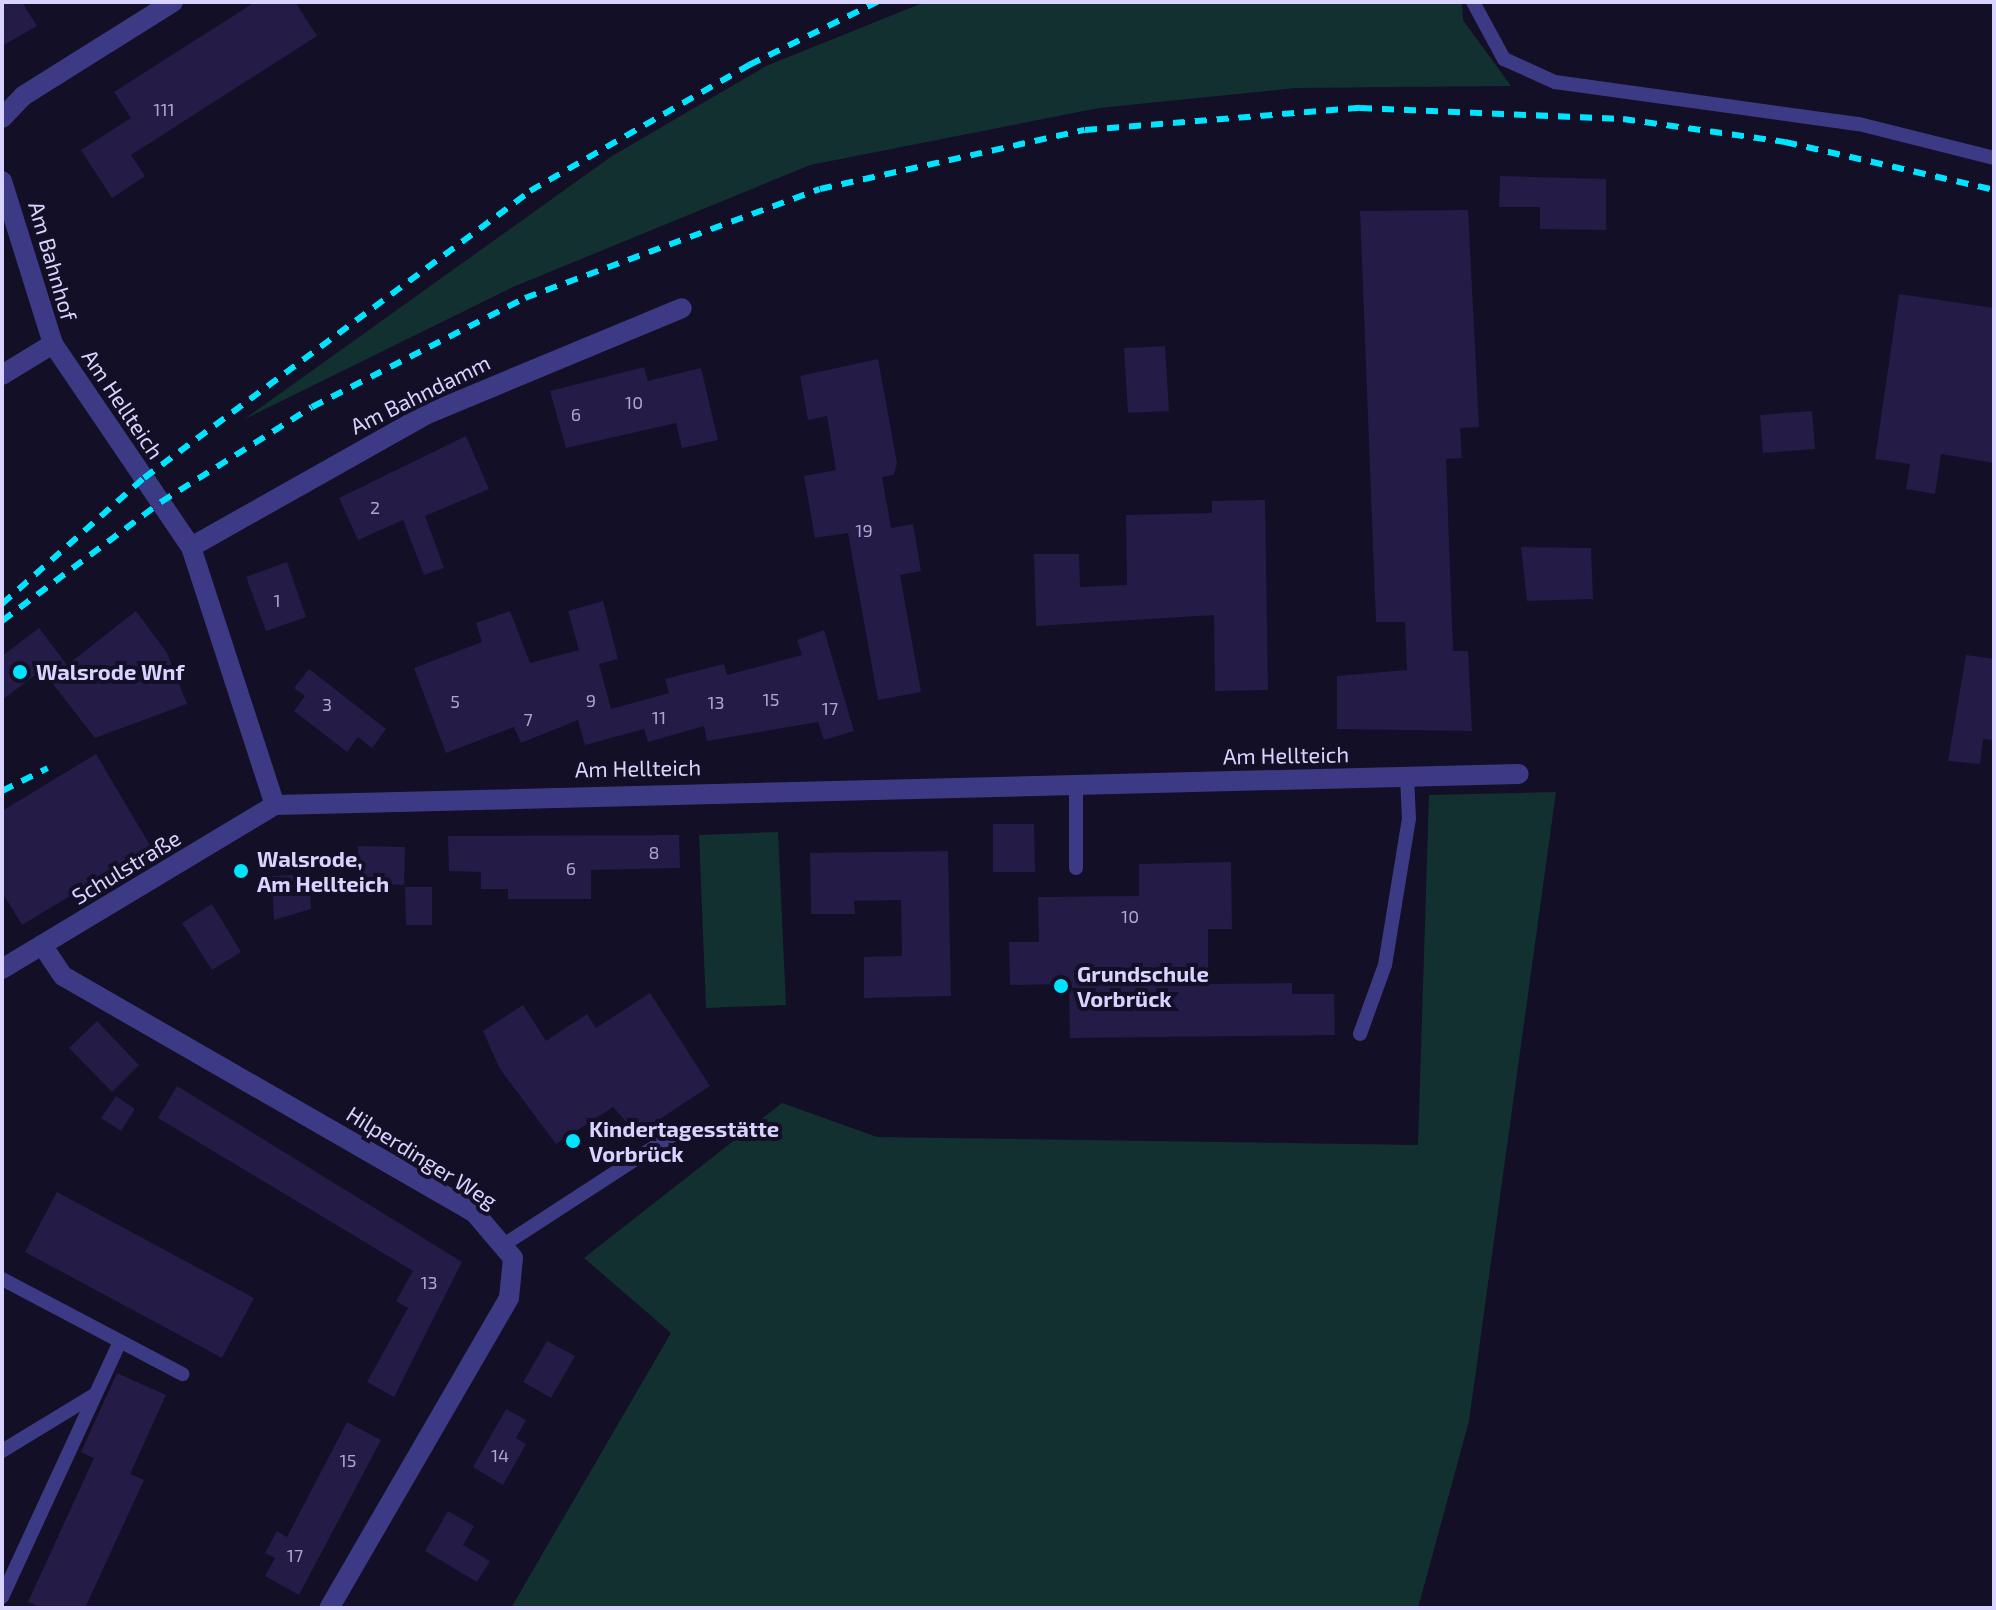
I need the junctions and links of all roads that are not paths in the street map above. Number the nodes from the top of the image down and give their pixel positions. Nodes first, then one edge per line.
1 (173, 2) edge
2 (1473, 2) edge
3 (2, 118) edge
4 (1994, 158) edge
5 (2, 181) edge
6 (682, 308) dead end
7 (53, 344) junction
8 (2, 375) edge
9 (191, 547) junction
10 (1519, 774) dead end
11 (1407, 776) junction
12 (1076, 783) junction
13 (275, 805) junction
14 (1076, 868) dead end
15 (42, 945) junction
16 (2, 969) edge
17 (1360, 1034) dead end
18 (676, 1133) dead end
19 (505, 1244) junction
20 (2, 1279) edge
21 (120, 1342) junction
22 (182, 1374) dead end
23 (94, 1395) junction
24 (2, 1451) edge
25 (6, 1577) edge
26 (2, 1597) edge
27 (329, 1608) edge

1 - 3 street
2 - 4 lane
5 - 7 street, Am Bahnhof
6 - 9 street, Am Bahndamm
7 - 8 street, Am Bahnhof
7 - 9 street, Am Hellteich
9 - 13 street, Am Hellteich
10 - 11 street, Am Hellteich
11 - 12 street, Am Hellteich
11 - 17 lane
12 - 13 street, Am Hellteich
12 - 14 lane
13 - 15 street, Schulstraße
15 - 16 street, Schulstraße
15 - 19 street, Hilperdinger Weg
18 - 19 lane
19 - 27 street
20 - 21 lane
21 - 22 lane
21 - 23 lane
23 - 24 lane
23 - 25 lane
25 - 26 lane

